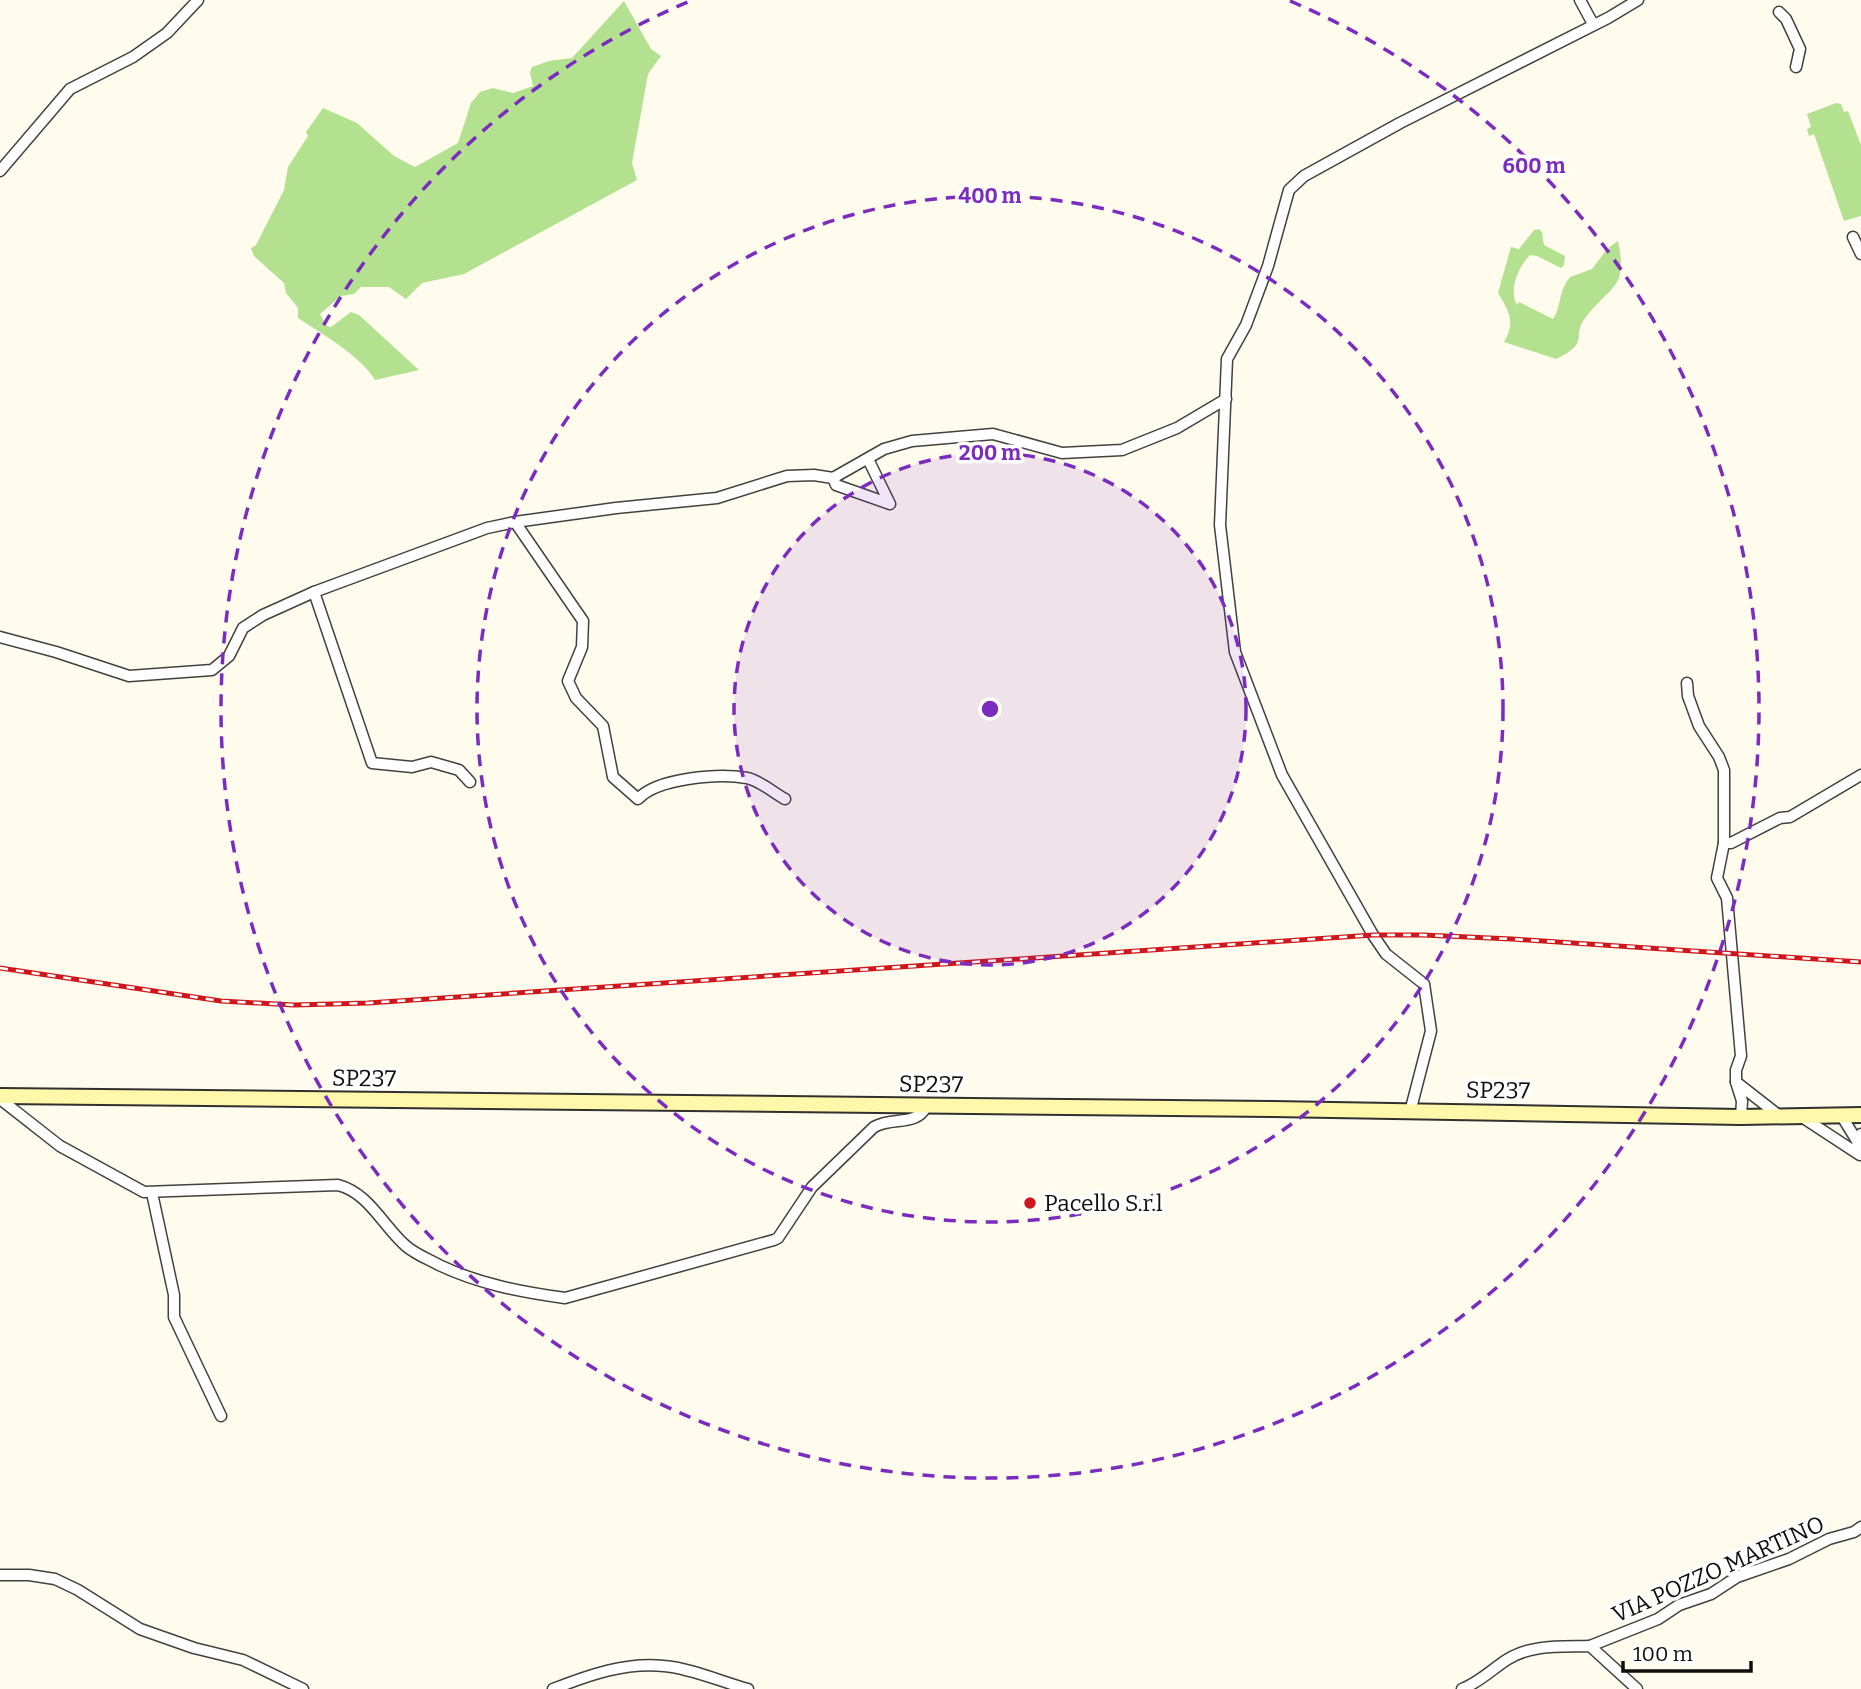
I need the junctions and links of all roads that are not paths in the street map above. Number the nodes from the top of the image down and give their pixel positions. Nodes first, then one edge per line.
1 (198, 0) edge
2 (1580, 0) edge
3 (1638, 0) edge
4 (1779, 12) dead end
5 (1593, 24) junction
6 (1796, 67) dead end
7 (0, 171) edge
8 (1853, 237) dead end
9 (1861, 254) edge
10 (1226, 400) junction
11 (868, 459) junction
12 (833, 478) junction
13 (515, 522) junction
14 (314, 592) junction
15 (0, 637) edge
16 (1687, 683) dead end
17 (1861, 775) edge
18 (470, 782) dead end
19 (785, 799) dead end
20 (1724, 843) junction
21 (1736, 1082) junction
22 (0, 1098) edge
23 (926, 1107) junction
24 (1410, 1112) junction
25 (1798, 1115) junction
26 (1837, 1115) junction
27 (1861, 1115) edge
28 (1741, 1117) junction
29 (1782, 1117) junction
30 (1859, 1138) edge
31 (1843, 1144) junction
32 (1861, 1155) edge
33 (152, 1193) junction
34 (221, 1416) dead end
35 (1861, 1527) edge
36 (0, 1575) edge
37 (1590, 1646) junction
38 (303, 1689) edge
39 (553, 1689) edge
40 (748, 1689) edge
41 (1462, 1689) edge
42 (1637, 1689) edge

1 - 7 street
2 - 5 street
3 - 5 street
4 - 6 street
5 - 10 street
8 - 9 street
10 - 11 street
10 - 24 street
11 - 12 street
11 - 12 street
12 - 13 street
13 - 14 street
13 - 19 street
14 - 15 street
14 - 18 street
16 - 20 street
17 - 20 street
20 - 21 street
21 - 28 street
21 - 29 street
22 - 23 main road, SP237 / SP237
22 - 33 street
23 - 24 main road, SP237 / SP237
23 - 33 street
24 - 28 main road, SP237 / SP237
25 - 26 main road, SP237 / SP237
25 - 29 main road, SP237 / SP237
25 - 31 street
26 - 27 main road, SP237 / SP237
26 - 30 street
26 - 31 street
28 - 29 main road, SP237 / SP237
30 - 32 street
31 - 32 street
33 - 34 street
35 - 37 street, VIA POZZO MARTINO
36 - 38 street
37 - 41 street
37 - 42 street
39 - 40 street

